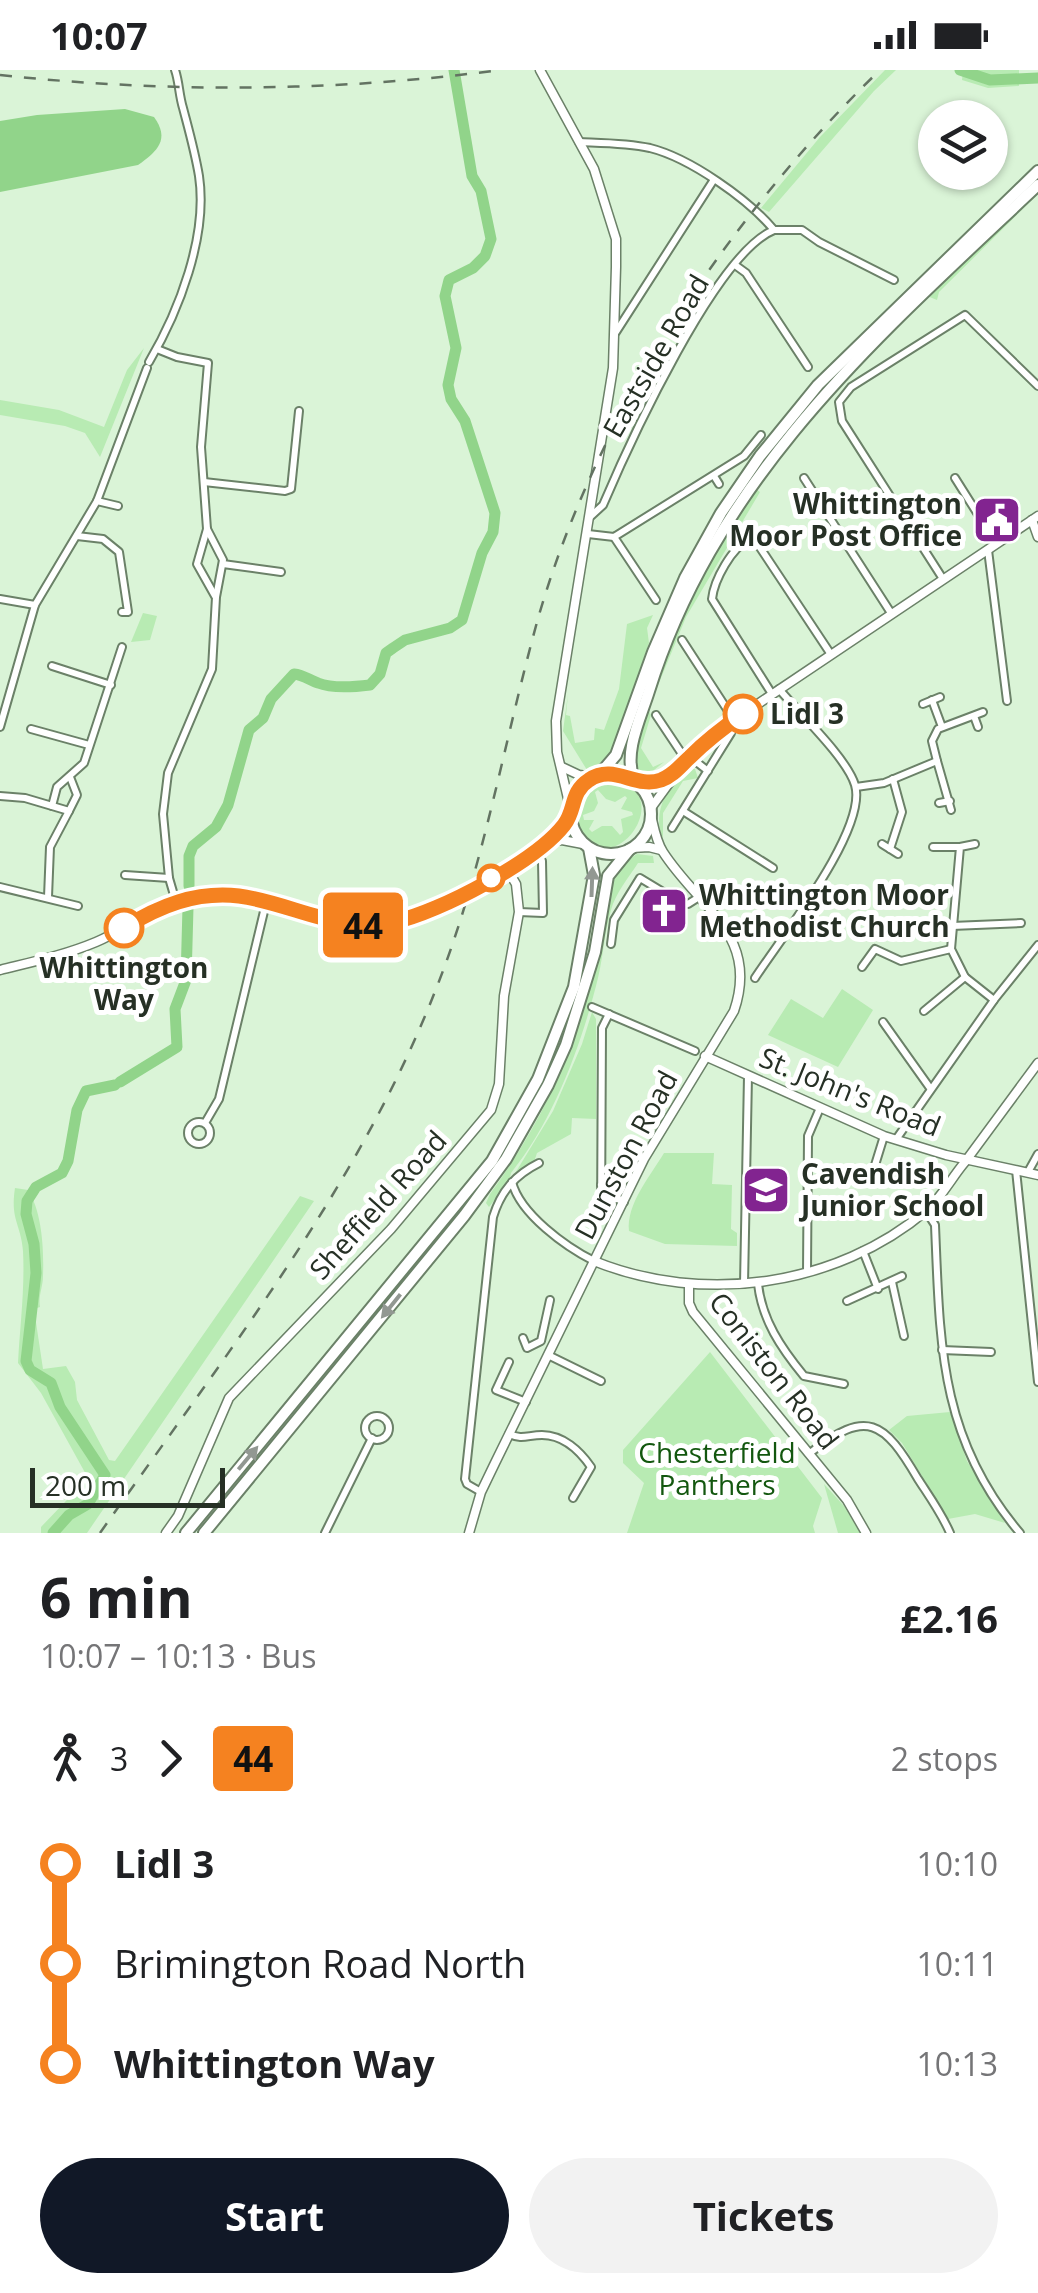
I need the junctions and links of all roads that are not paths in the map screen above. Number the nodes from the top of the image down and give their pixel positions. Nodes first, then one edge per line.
1 (174, 70) edge
2 (540, 70) edge
3 (579, 142) junction
4 (1038, 171) edge
5 (713, 181) junction
6 (1038, 185) edge
7 (774, 230) junction
8 (735, 265) junction
9 (894, 280) dead end
10 (615, 332) junction
11 (157, 348) junction
12 (808, 366) dead end
13 (1038, 386) edge
14 (299, 411) dead end
15 (760, 435) dead end
16 (714, 476) junction
17 (804, 478) dead end
18 (954, 478) dead end
19 (204, 482) junction
20 (719, 484) dead end
21 (97, 500) junction
22 (118, 506) dead end
23 (591, 516) junction
24 (1035, 518) edge
25 (207, 529) junction
26 (588, 534) junction
27 (77, 536) junction
28 (614, 537) junction
29 (1038, 537) edge
30 (996, 543) junction
31 (988, 550) junction
32 (218, 552) junction
33 (200, 553) junction
34 (221, 567) junction
35 (281, 572) dead end
36 (204, 573) junction
37 (943, 579) junction
38 (216, 597) junction
39 (0, 600) edge
40 (656, 600) dead end
41 (36, 605) junction
42 (122, 612) dead end
43 (891, 613) junction
44 (682, 640) dead end
45 (122, 647) dead end
46 (830, 653) junction
47 (52, 666) dead end
48 (111, 684) junction
49 (776, 691) junction
50 (1008, 702) dead end
51 (923, 704) dead end
52 (983, 712) dead end
53 (656, 715) dead end
54 (974, 716) junction
55 (734, 720) junction
56 (0, 727) edge
57 (942, 727) junction
58 (978, 727) dead end
59 (31, 728) dead end
60 (90, 745) junction
61 (688, 758) junction
62 (938, 761) junction
63 (562, 767) junction
64 (708, 771) junction
65 (674, 774) junction
66 (596, 776) junction
67 (70, 777) junction
68 (893, 779) junction
69 (636, 781) junction
70 (856, 788) junction
71 (0, 796) edge
72 (950, 801) junction
73 (939, 803) dead end
74 (52, 806) junction
75 (952, 810) dead end
76 (69, 811) junction
77 (682, 811) junction
78 (570, 812) junction
79 (651, 812) junction
80 (672, 828) dead end
81 (548, 842) junction
82 (975, 844) dead end
83 (586, 846) junction
84 (934, 847) dead end
85 (960, 847) junction
86 (630, 849) junction
87 (661, 850) junction
88 (898, 854) dead end
89 (542, 861) dead end
90 (773, 868) dead end
91 (507, 869) junction
92 (124, 875) dead end
93 (170, 878) junction
94 (0, 886) edge
95 (48, 897) junction
96 (700, 897) junction
97 (176, 902) junction
98 (266, 903) junction
99 (78, 906) dead end
100 (518, 912) junction
101 (1020, 924) dead end
102 (952, 926) junction
103 (611, 944) dead end
104 (1038, 945) edge
105 (952, 949) junction
106 (761, 951) dead end
107 (769, 957) junction
108 (862, 967) dead end
109 (0, 970) edge
110 (964, 977) junction
111 (755, 978) dead end
112 (994, 1000) junction
113 (592, 1007) dead end
114 (924, 1012) dead end
115 (609, 1014) junction
116 (883, 1022) dead end
117 (695, 1051) dead end
118 (705, 1056) junction
119 (1038, 1063) edge
120 (748, 1076) junction
121 (930, 1088) junction
122 (820, 1108) junction
123 (205, 1123) dead end
124 (884, 1136) junction
125 (897, 1138) junction
126 (1038, 1154) edge
127 (968, 1157) junction
128 (539, 1163) dead end
129 (1016, 1170) junction
130 (1028, 1172) junction
131 (1038, 1175) edge
132 (871, 1178) dead end
133 (512, 1181) junction
134 (600, 1184) junction
135 (522, 1200) junction
136 (624, 1202) junction
137 (499, 1204) junction
138 (926, 1211) junction
139 (601, 1220) dead end
140 (862, 1251) junction
141 (594, 1261) junction
142 (806, 1272) junction
143 (902, 1276) dead end
144 (892, 1282) junction
145 (690, 1284) junction
146 (744, 1284) junction
147 (758, 1284) junction
148 (878, 1289) junction
149 (550, 1300) dead end
150 (847, 1301) dead end
151 (904, 1336) dead end
152 (522, 1338) dead end
153 (541, 1341) junction
154 (942, 1350) junction
155 (551, 1352) junction
156 (992, 1352) dead end
157 (509, 1362) dead end
158 (1037, 1377) edge
159 (602, 1381) dead end
160 (844, 1384) dead end
161 (526, 1402) junction
162 (508, 1434) junction
163 (372, 1438) dead end
164 (810, 1453) junction
165 (481, 1492) junction
166 (573, 1498) dead end
167 (166, 1533) edge
168 (186, 1533) edge
169 (204, 1533) edge
170 (325, 1533) edge
171 (470, 1533) edge
172 (866, 1533) edge
173 (950, 1533) edge
174 (1020, 1533) edge

1 - 11 street
2 - 3 main road
3 - 5 street
3 - 10 main road
4 - 66 highway
5 - 7 street
5 - 10 street
6 - 69 highway
7 - 8 street, Eastside Road
7 - 9 street
8 - 12 street
8 - 23 street, Eastside Road
10 - 23 main road
11 - 19 street
11 - 21 street
13 - 37 street
14 - 19 street
15 - 16 street
16 - 20 street
16 - 28 street
17 - 43 street
18 - 30 street
19 - 25 street
21 - 22 street
21 - 27 street
23 - 26 main road
24 - 29 main road
24 - 30 main road
25 - 32 street
25 - 33 street
26 - 28 street
26 - 63 main road
27 - 41 street
27 - 42 street
28 - 40 street
30 - 31 main road
31 - 37 main road
31 - 50 street
32 - 33 street
32 - 34 street
33 - 36 street
34 - 35 street
34 - 36 street
34 - 38 street
36 - 38 street
37 - 43 main road
38 - 93 street
39 - 41 street
41 - 56 street
43 - 46 main road
44 - 55 street
45 - 48 street
46 - 49 main road
46 - 49 street
47 - 48 street
48 - 60 street
49 - 55 main road
49 - 70 street
51 - 57 street
52 - 54 street
53 - 61 street
54 - 57 street
54 - 58 street
55 - 61 main road
55 - 64 street
57 - 62 street
59 - 60 street
60 - 67 street
61 - 64 street
61 - 65 main road
62 - 68 street
62 - 72 street
63 - 66 main road
63 - 78 main road
64 - 77 street
65 - 69 main road
65 - 79 main road
66 - 69 highway
66 - 78 highway
67 - 74 street
67 - 76 street
68 - 70 street
68 - 88 street
69 - 79 highway
70 - 107 street
71 - 74 street
72 - 73 street
72 - 75 street
74 - 76 street
76 - 95 street
77 - 80 street
77 - 90 street
78 - 81 main road
78 - 83 highway
79 - 86 highway
79 - 87 main road, Dunston Road
81 - 83 main road
81 - 91 main road
82 - 85 street
83 - 86 highway
168 -> 83 highway
84 - 85 street
85 - 102 street
86 - 87 main road
86 -> 169 highway
87 - 96 main road, Dunston Road
89 - 100 street
91 - 98 main road
91 - 100 main road, Sheffield Road
92 - 93 street
93 - 97 street
94 - 95 street
95 - 99 street
96 - 103 street
96 - 118 main road, Dunston Road
97 - 98 main road
97 - 109 main road
98 - 123 street
100 - 167 main road, Sheffield Road
101 - 102 street
102 - 105 street
104 - 112 street
105 - 108 street
105 - 110 street
106 - 107 street
107 - 111 street
110 - 112 street
110 - 114 street
112 - 121 street
113 - 115 street
115 - 117 street
115 - 134 street
116 - 121 street
118 - 120 main road, St. John's Road
118 - 136 main road, Dunston Road
119 - 127 main road
120 - 122 main road, St. John's Road
120 - 146 street
121 - 125 street
122 - 124 main road, St. John's Road
122 - 142 street
124 - 125 main road, St. John's Road
124 - 132 street
125 - 127 main road, St. John's Road
126 - 130 street
127 - 129 main road, St. John's Road
127 - 138 main road
128 - 133 street
129 - 130 main road, St. John's Road
129 - 158 street
130 - 131 main road, St. John's Road
133 - 135 street
133 - 137 street
134 - 136 street
134 - 139 street
135 - 137 street
135 - 141 street
136 - 141 main road, Dunston Road
137 - 165 street
138 - 140 main road
138 - 154 street
140 - 142 main road
140 - 148 street
141 - 145 main road
141 - 155 main road, Dunston Road
142 - 147 main road
143 - 144 street
144 - 148 street
144 - 151 street
145 - 146 main road
145 - 164 main road, Coniston Road
146 - 147 main road
147 - 160 street
148 - 150 street
149 - 153 street
152 - 153 street
153 - 155 street
154 - 156 street
154 - 174 street
155 - 159 street
155 - 161 main road, Dunston Road
157 - 161 street
161 - 162 main road, Dunston Road
162 - 165 main road, Dunston Road
162 - 166 street
163 - 170 street
164 - 172 main road, Coniston Road
164 - 173 street
165 - 171 main road, Dunston Road

